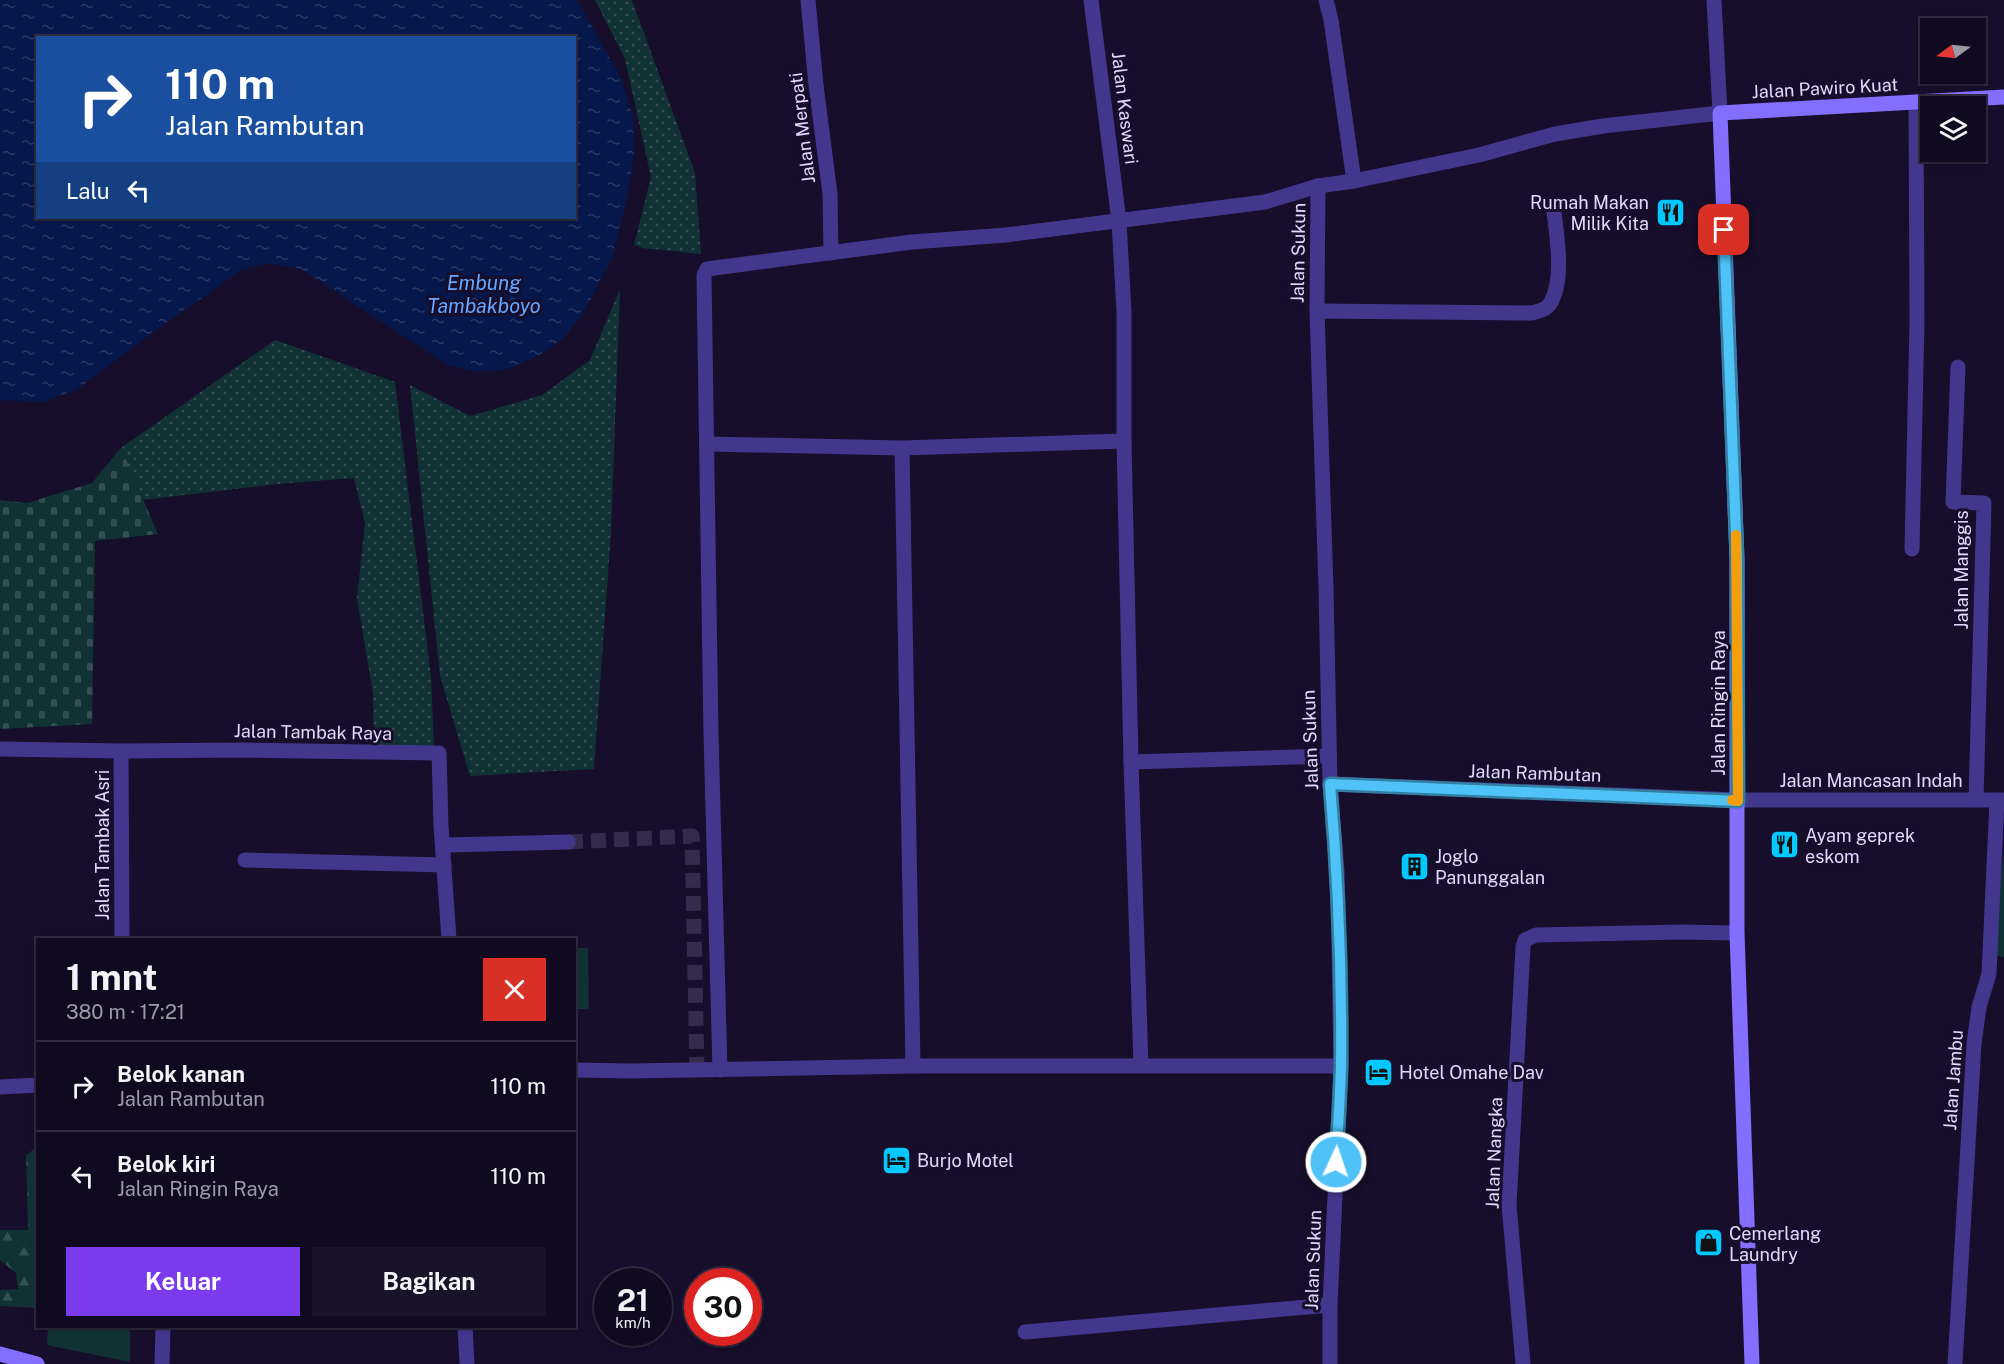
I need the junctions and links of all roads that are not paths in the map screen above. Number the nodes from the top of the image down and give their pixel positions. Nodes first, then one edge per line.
1 (808, 0) edge
2 (1091, 0) edge
3 (1326, 0) edge
4 (1714, 0) edge
5 (2004, 97) edge
6 (1916, 102) junction
7 (1720, 113) junction
8 (1354, 181) junction
9 (1318, 186) junction
10 (1553, 204) dead end
11 (1119, 221) junction
12 (831, 252) junction
13 (1317, 311) junction
14 (1958, 367) dead end
15 (1124, 441) junction
16 (708, 444) junction
17 (902, 448) junction
18 (1912, 549) dead end
19 (0, 748) edge
20 (121, 752) junction
21 (1329, 756) junction
22 (1131, 762) junction
23 (1330, 784) junction
24 (1976, 800) junction
25 (2001, 800) edge
26 (1738, 801) junction
27 (568, 842) tunnel mouth
28 (442, 845) junction
29 (244, 860) dead end
30 (444, 865) junction
31 (1737, 933) junction
32 (122, 938) edge
33 (449, 938) edge
34 (1141, 1065) junction
35 (913, 1066) junction
36 (1341, 1066) junction
37 (720, 1070) junction
38 (576, 1071) edge
39 (36, 1085) edge
40 (0, 1087) edge
41 (1330, 1305) junction
42 (163, 1328) edge
43 (465, 1328) edge
44 (1025, 1332) dead end
45 (0, 1354) edge
46 (38, 1364) edge
47 (162, 1364) edge
48 (466, 1364) edge
49 (1330, 1364) edge
50 (1523, 1364) edge
51 (1752, 1364) edge
52 (1955, 1364) edge

1 - 12 street, Jalan Merpati
2 - 11 street, Jalan Kaswari
3 - 8 street
4 - 7 street
5 - 6 main road, Jalan Pawiro Kuat
6 - 7 main road, Jalan Pawiro Kuat
6 - 18 street
7 - 8 street
7 - 26 main road, Jalan Ringin Raya
8 - 9 street
9 - 11 street
9 - 13 street, Jalan Sukun
10 - 13 street
11 - 12 street
11 - 15 street, Jalan Kaswari
12 - 16 street
13 - 21 street, Jalan Sukun
14 - 24 street, Jalan Manggis
15 - 17 street
15 - 22 street, Jalan Kaswari
16 - 17 street
16 - 37 street
17 - 35 street
19 - 20 street, Jalan Tambak Raya
20 - 28 street, Jalan Tambak Raya
20 - 32 street, Jalan Tambak Asri
21 - 22 street
21 - 23 street, Jalan Sukun
22 - 34 street, Jalan Kaswari
23 - 26 street, Jalan Rambutan
23 - 36 street, Jalan Sukun
24 - 25 street, Jalan Mancasan Indah
24 - 26 street, Jalan Mancasan Indah
25 - 52 street, Jalan Jambu
26 - 31 main road, Jalan Ringin Raya
27 - 28 street
28 - 30 street, Jalan Tambak Raya
29 - 30 street
30 - 33 street, Jalan Tambak Raya
31 - 50 street, Jalan Nangka
31 - 51 main road, Jalan Ringin Raya
34 - 35 street
34 - 36 street
35 - 37 street
36 - 41 street, Jalan Sukun
37 - 38 street
39 - 40 street
41 - 44 street
41 - 49 street, Jalan Sukun
42 - 47 street
43 - 48 street
45 - 46 main road

